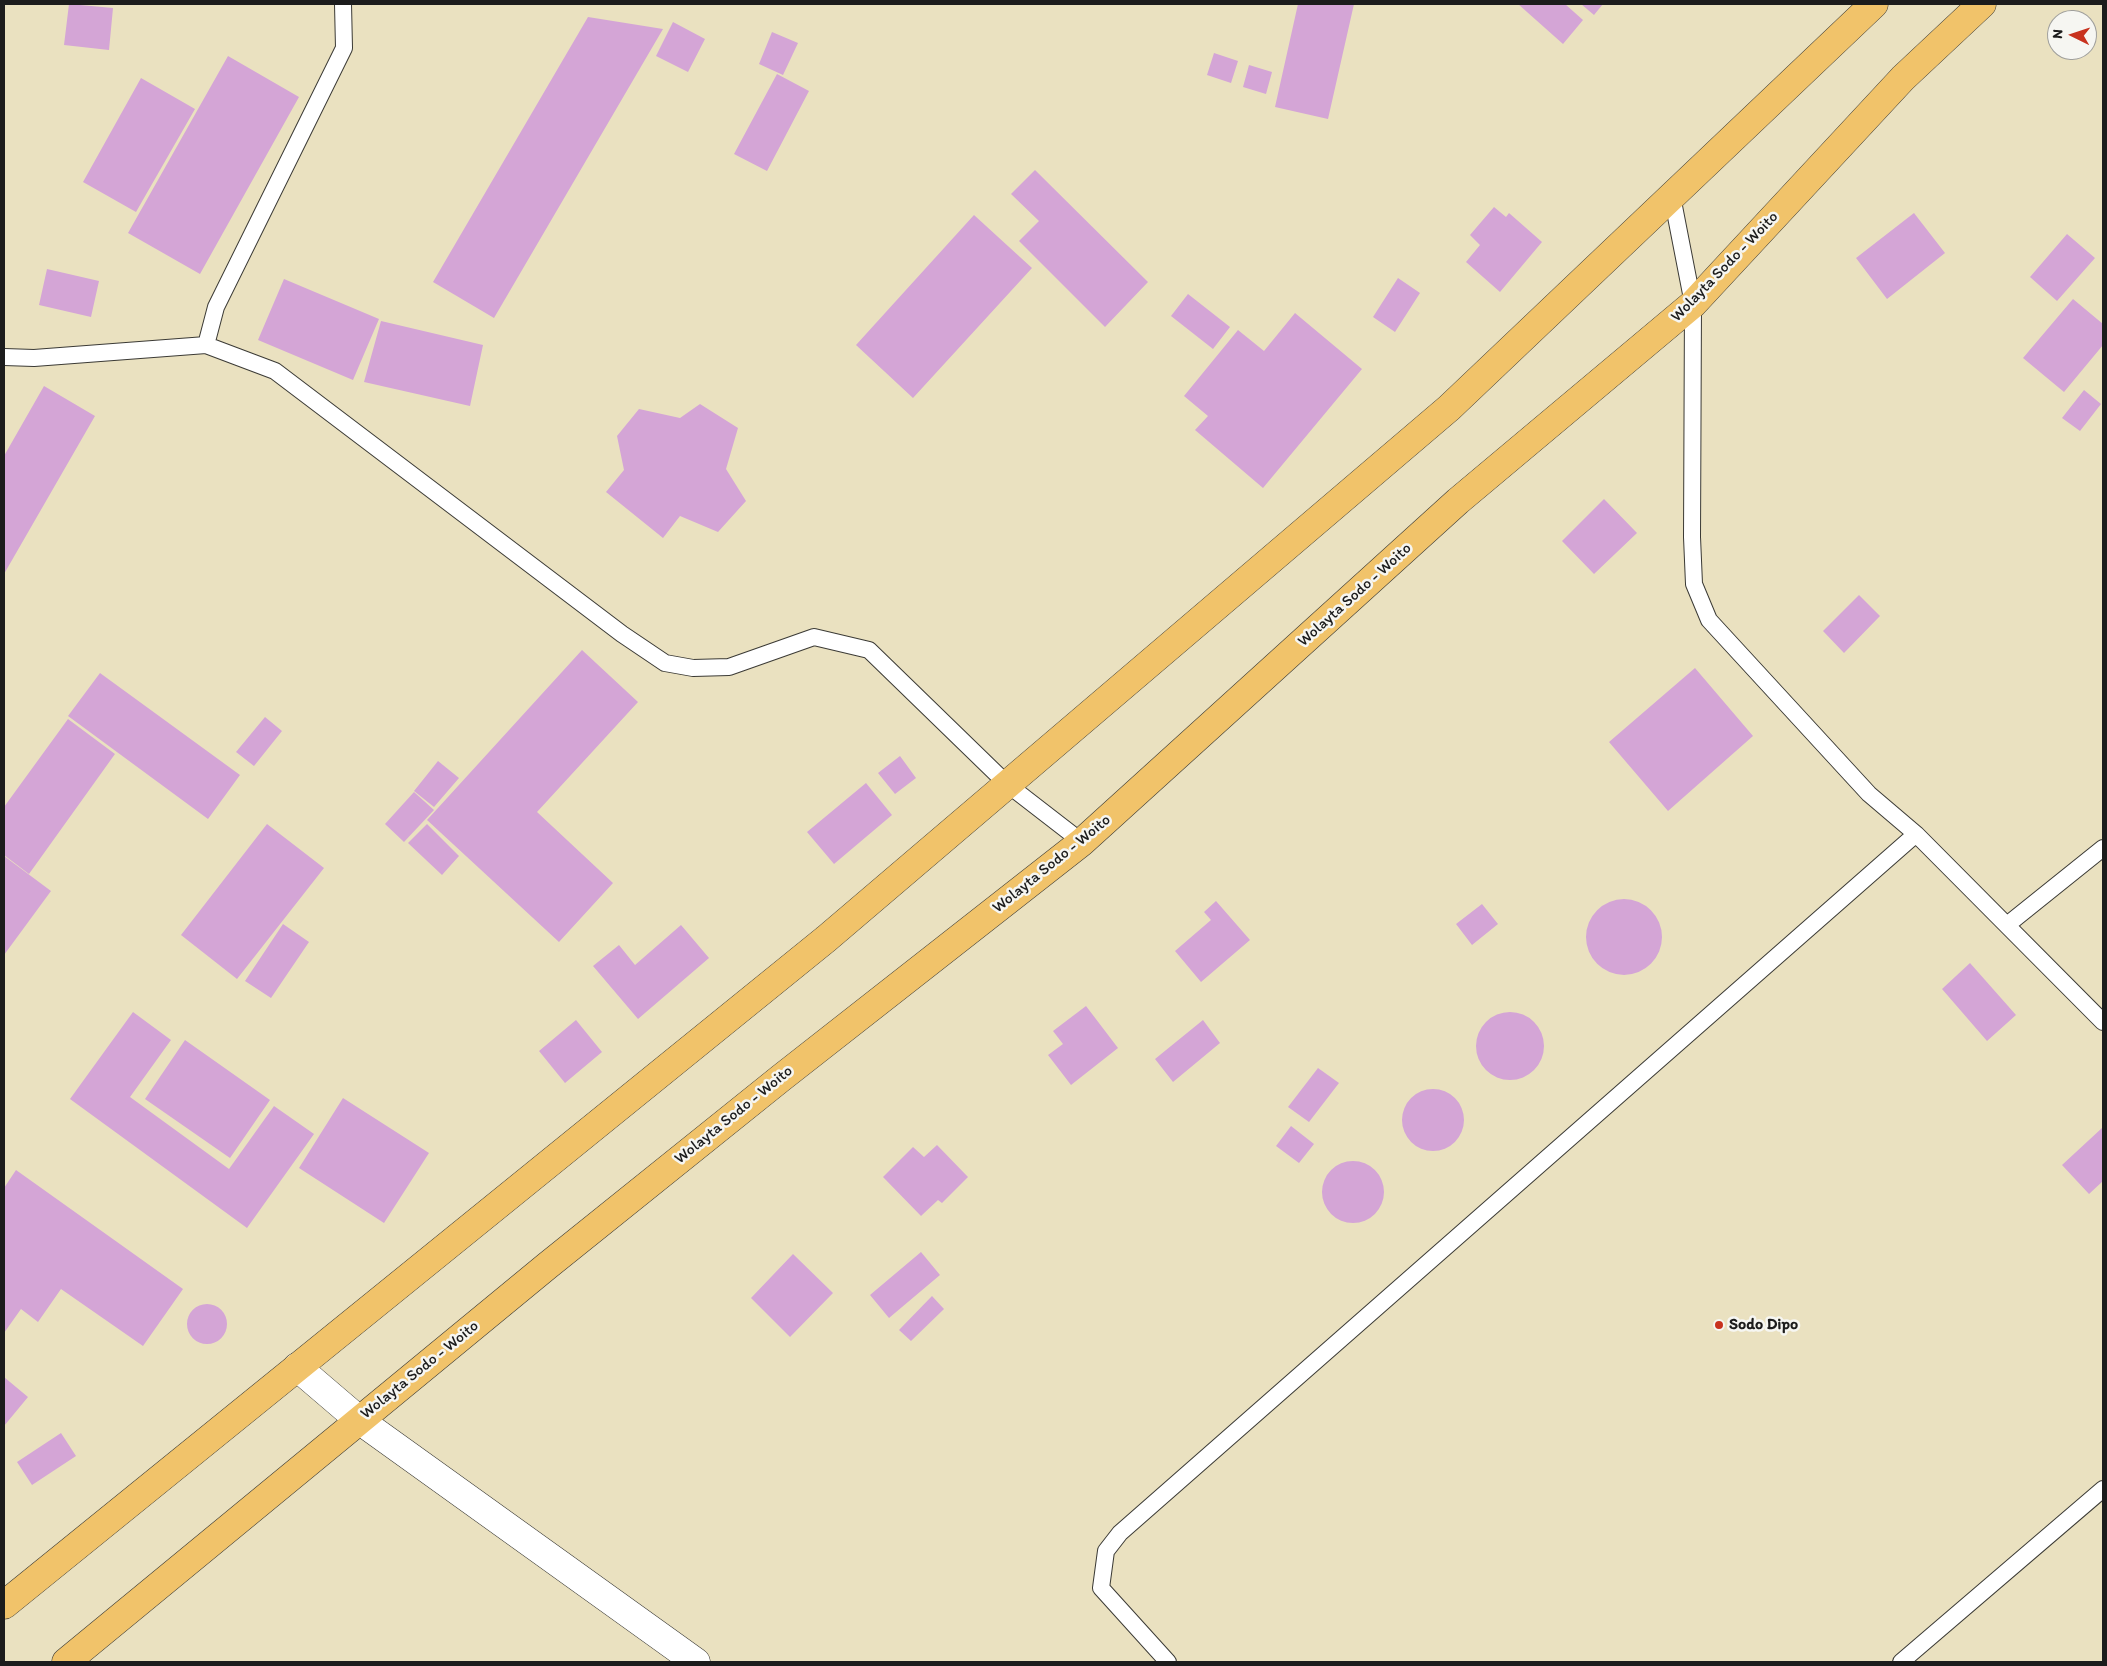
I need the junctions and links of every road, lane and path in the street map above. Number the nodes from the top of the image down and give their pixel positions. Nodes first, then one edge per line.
1 (343, 4) edge
2 (1874, 4) edge
3 (1982, 4) edge
4 (1672, 196) junction
5 (1693, 304) junction
6 (206, 345) junction
7 (4, 357) edge
8 (1007, 784) junction
9 (1916, 834) junction
10 (1082, 842) junction
11 (2103, 848) edge
12 (2008, 925) junction
13 (2103, 1022) edge
14 (297, 1367) junction
15 (358, 1420) junction
16 (2103, 1489) edge
17 (4, 1605) edge
18 (66, 1662) edge
19 (696, 1662) edge
20 (1168, 1662) edge
21 (1900, 1662) edge

1 - 6 lane
2 - 4 highway
3 - 5 highway, Wolayta Sodo - Woito
4 - 5 lane
4 - 8 highway
5 - 9 lane
5 - 10 highway, Wolayta Sodo - Woito
6 - 7 lane
6 - 8 lane
8 - 10 lane
8 - 14 highway
9 - 12 lane
9 - 20 lane
10 - 15 highway, Wolayta Sodo - Woito
11 - 12 lane
12 - 13 lane
14 - 15 street
14 - 17 highway
15 - 18 highway, Wolayta Sodo - Woito
15 - 19 street
16 - 21 lane

